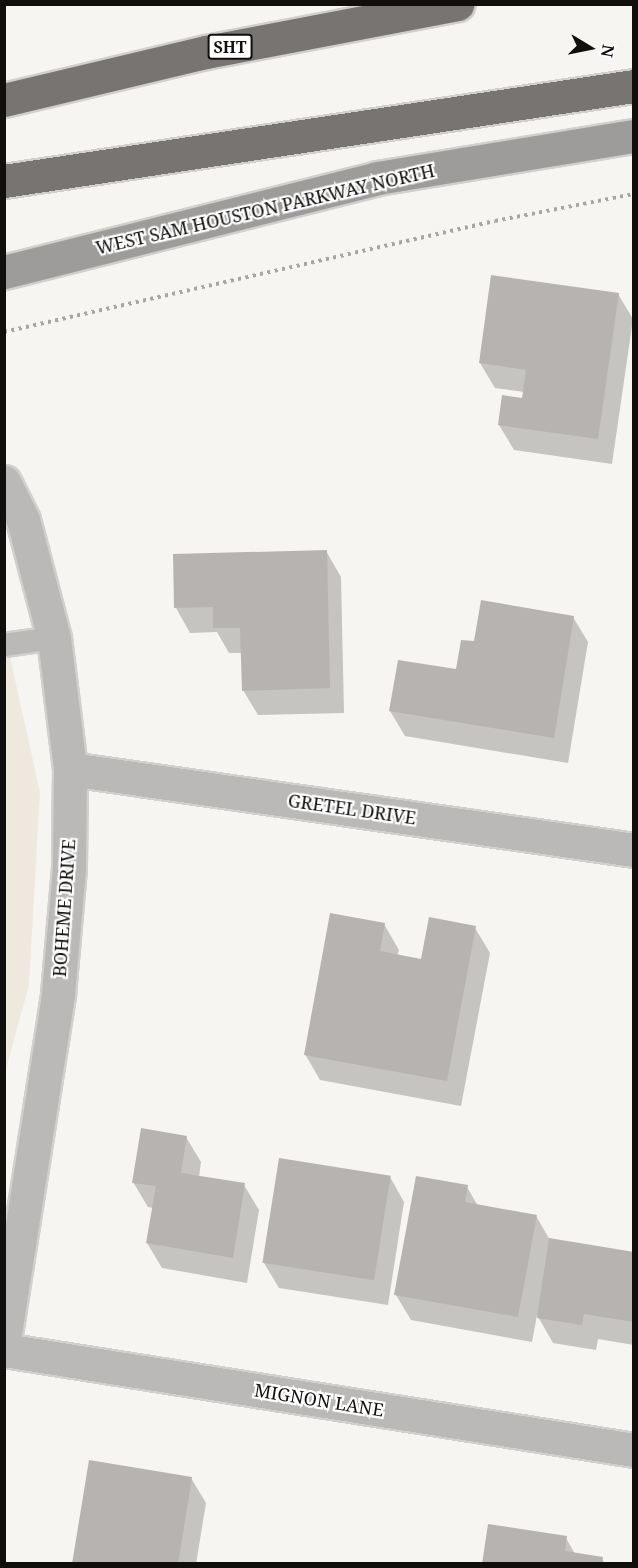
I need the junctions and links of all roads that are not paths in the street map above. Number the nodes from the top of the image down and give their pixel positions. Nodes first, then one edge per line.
1 (457, 4) edge
2 (633, 86) edge
3 (4, 100) edge
4 (633, 136) edge
5 (4, 181) edge
6 (4, 272) edge
7 (4, 482) edge
8 (54, 638) junction
9 (4, 645) edge
10 (70, 769) junction
11 (633, 850) edge
12 (5, 1338) edge
13 (633, 1450) edge

1 - 3 highway, SHT
2 - 5 highway
4 - 6 main road, WEST SAM HOUSTON PARKWAY NORTH
7 - 8 street, BOHEME DRIVE
8 - 9 lane
8 - 10 street, BOHEME DRIVE
10 - 11 street, GRETEL DRIVE
10 - 12 street, BOHEME DRIVE
12 - 13 street, MIGNON LANE

